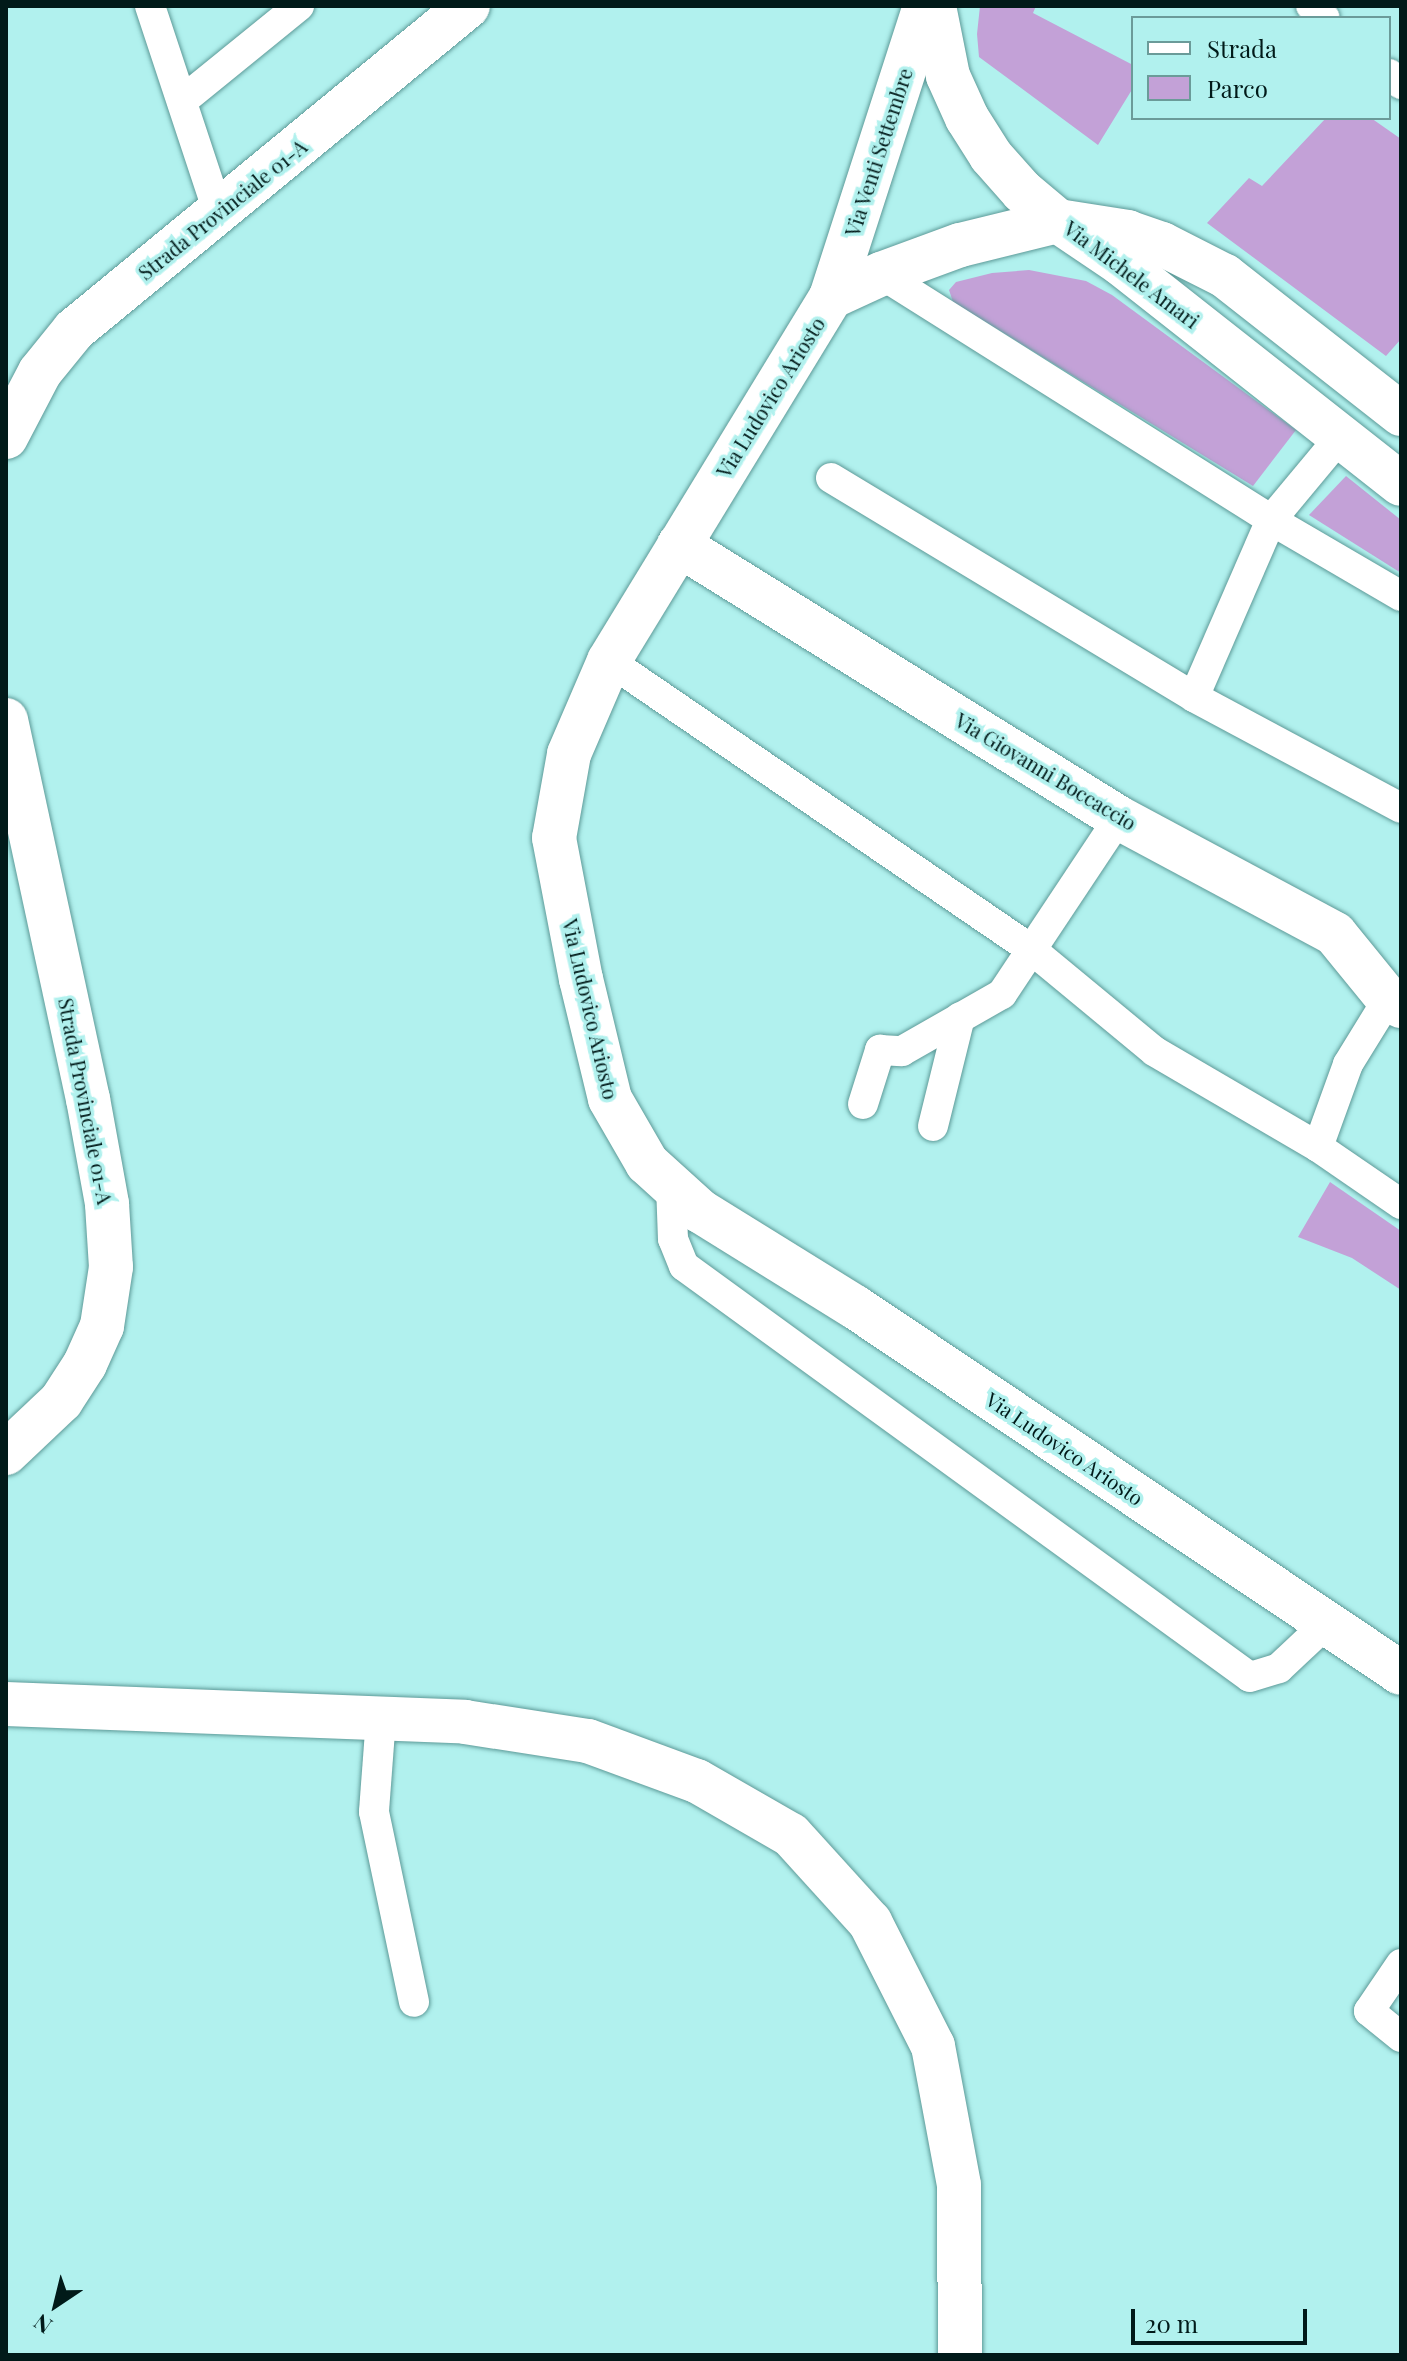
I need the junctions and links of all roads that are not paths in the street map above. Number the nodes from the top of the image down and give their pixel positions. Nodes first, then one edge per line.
1 (150, 6) edge
2 (299, 6) edge
3 (468, 6) edge
4 (925, 6) edge
5 (934, 6) edge
6 (182, 101) junction
7 (218, 212) junction
8 (1058, 221) junction
9 (881, 274) junction
10 (831, 297) junction
11 (1401, 414) edge
12 (1341, 436) junction
13 (6, 437) edge
14 (831, 478) dead end
15 (1401, 484) edge
16 (1271, 520) junction
17 (679, 545) junction
18 (1401, 596) edge
19 (609, 661) junction
20 (1194, 697) junction
21 (6, 720) edge
22 (1401, 808) edge
23 (1119, 818) junction
24 (1032, 950) junction
25 (1394, 1002) edge
26 (960, 1017) junction
27 (863, 1104) dead end
28 (933, 1126) dead end
29 (1318, 1147) junction
30 (671, 1185) junction
31 (1401, 1204) edge
32 (6, 1453) edge
33 (1327, 1623) junction
34 (1401, 1673) edge
35 (6, 1704) edge
36 (381, 1718) junction
37 (1401, 1964) edge
38 (414, 2002) dead end
39 (1401, 2037) edge
40 (960, 2337) edge
41 (936, 2355) edge

1 - 6 lane
2 - 6 lane
3 - 7 street, Strada Provinciale 01-A
4 - 10 street, Via Venti Settembre
5 - 8 street
6 - 7 lane
7 - 13 street, Strada Provinciale 01-A
8 - 9 street, Via Ludovico Ariosto
8 - 11 street, Via Michele Amari
8 - 12 street, Via Michele Amari
9 - 10 street, Via Ludovico Ariosto
9 - 16 lane
10 - 17 street, Via Ludovico Ariosto
12 - 15 street, Via Michele Amari
12 - 16 lane
14 - 20 lane
16 - 18 lane
16 - 20 lane
17 - 19 street, Via Ludovico Ariosto
17 - 23 street, Via Giovanni Boccaccio
19 - 24 lane
19 - 30 street, Via Ludovico Ariosto
20 - 22 lane
21 - 32 street, Strada Provinciale 01-A
23 - 24 lane
23 - 25 street, Via Giovanni Boccaccio
24 - 26 lane
24 - 29 lane
25 - 29 lane
26 - 27 lane
26 - 28 lane
29 - 31 lane
30 - 33 street, Via Ludovico Ariosto
30 - 33 lane
33 - 34 street, Via Ludovico Ariosto
35 - 36 street
36 - 38 lane
36 - 40 street
37 - 39 lane
40 - 41 street

